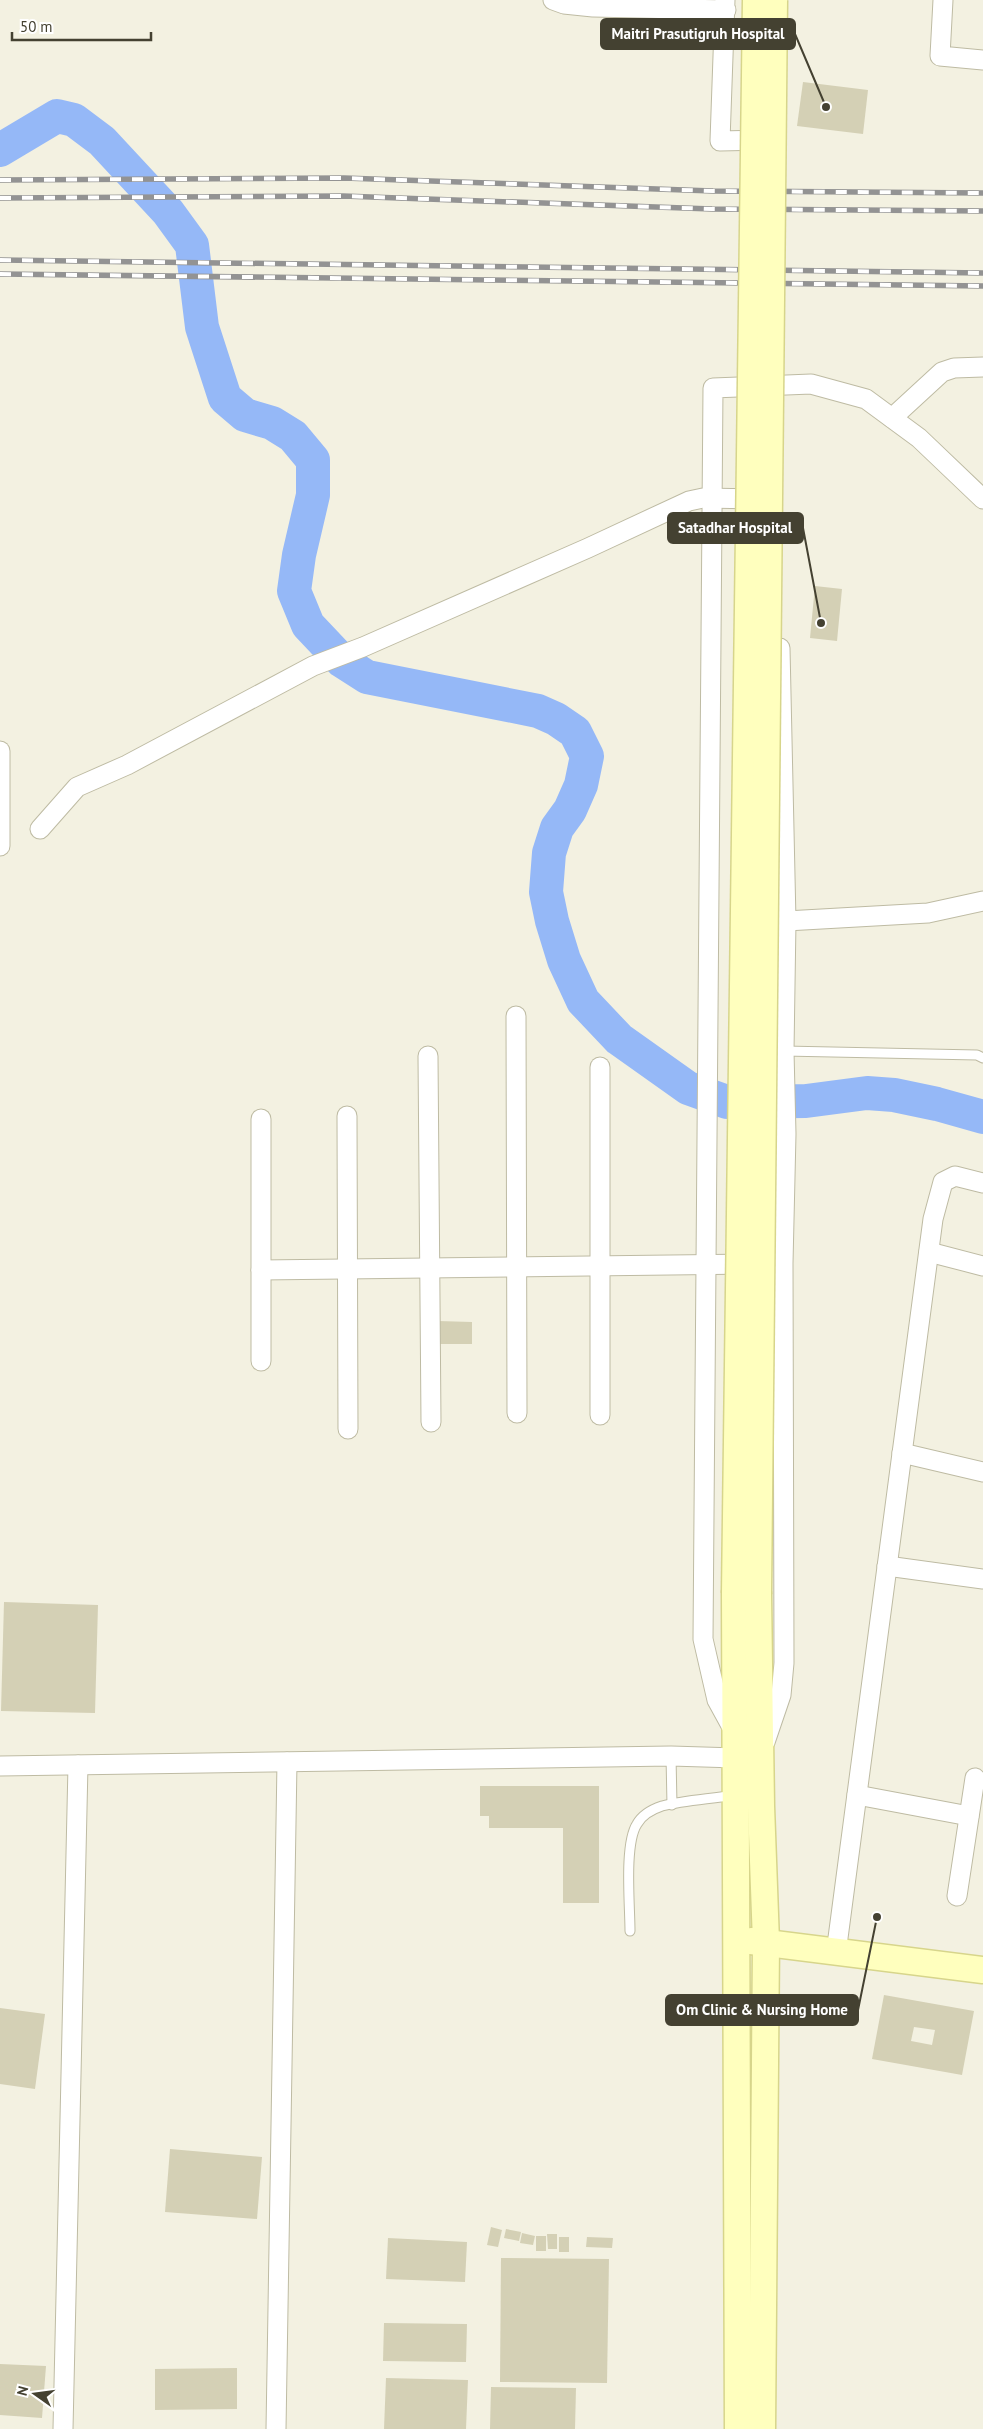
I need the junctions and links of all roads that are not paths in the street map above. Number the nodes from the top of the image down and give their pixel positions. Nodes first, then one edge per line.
1 (553, 0) edge
2 (756, 0) edge
3 (774, 0) edge
4 (783, 0) edge
5 (943, 0) edge
6 (725, 5) edge
7 (983, 60) edge
8 (983, 367) edge
9 (778, 386) junction
10 (892, 418) junction
11 (712, 498) junction
12 (983, 499) edge
13 (776, 500) junction
14 (0, 750) edge
15 (40, 829) dead end
16 (0, 846) edge
17 (983, 901) edge
18 (786, 921) junction
19 (516, 1016) dead end
20 (785, 1055) junction
21 (428, 1056) dead end
22 (983, 1058) edge
23 (600, 1068) dead end
24 (347, 1116) dead end
25 (261, 1120) dead end
26 (983, 1183) edge
27 (929, 1252) junction
28 (783, 1263) junction
29 (706, 1265) junction
30 (600, 1266) junction
31 (983, 1266) edge
32 (516, 1267) junction
33 (431, 1268) junction
34 (348, 1269) junction
35 (261, 1270) junction
36 (261, 1361) dead end
37 (517, 1413) dead end
38 (600, 1415) dead end
39 (431, 1422) dead end
40 (348, 1429) dead end
41 (902, 1453) junction
42 (983, 1472) edge
43 (887, 1566) junction
44 (983, 1579) edge
45 (747, 1593) junction
46 (736, 1747) junction
47 (671, 1756) junction
48 (761, 1756) junction
49 (287, 1762) junction
50 (78, 1765) junction
51 (0, 1766) edge
52 (974, 1778) dead end
53 (736, 1795) junction
54 (857, 1795) junction
55 (672, 1805) junction
56 (969, 1816) junction
57 (957, 1896) dead end
58 (630, 1930) dead end
59 (737, 1940) junction
60 (766, 1942) junction
61 (836, 1953) junction
62 (983, 1970) edge
63 (63, 2429) edge
64 (276, 2429) edge
65 (738, 2429) edge
66 (762, 2429) edge

1 - 6 street
2 - 45 main road, bridge
3 - 45 main road, bridge
4 - 6 street
5 - 7 street
8 - 10 street
9 - 10 street
9 - 11 street
9 - 13 street
10 - 12 street
11 - 13 street
11 - 15 street
11 - 29 street
13 - 18 street
14 - 16 street
17 - 18 street
18 - 20 street
19 - 32 street
20 - 22 lane
20 - 28 street
21 - 33 street
23 - 30 street
24 - 34 street
25 - 35 street
26 - 27 street
27 - 31 street
27 - 41 street
28 - 29 street
28 - 48 street
29 - 30 street
29 - 46 street
30 - 32 street
30 - 38 street
32 - 33 street
32 - 37 street
33 - 34 street
33 - 39 street
34 - 35 street
34 - 40 street
35 - 36 street
41 - 42 street
41 - 43 street
43 - 44 street
43 - 54 street
45 - 46 main road
45 - 48 main road
46 - 47 street
46 - 53 main road
47 - 49 street
47 - 55 lane
48 - 60 main road
49 - 50 street
49 - 64 street
50 - 51 street
50 - 63 street
52 - 56 street
53 - 55 lane
53 - 59 main road
54 - 56 street
54 - 61 street
55 - 58 lane
56 - 57 street
59 - 60 main road
59 - 65 main road
60 - 61 main road
60 - 66 main road
61 - 62 main road

